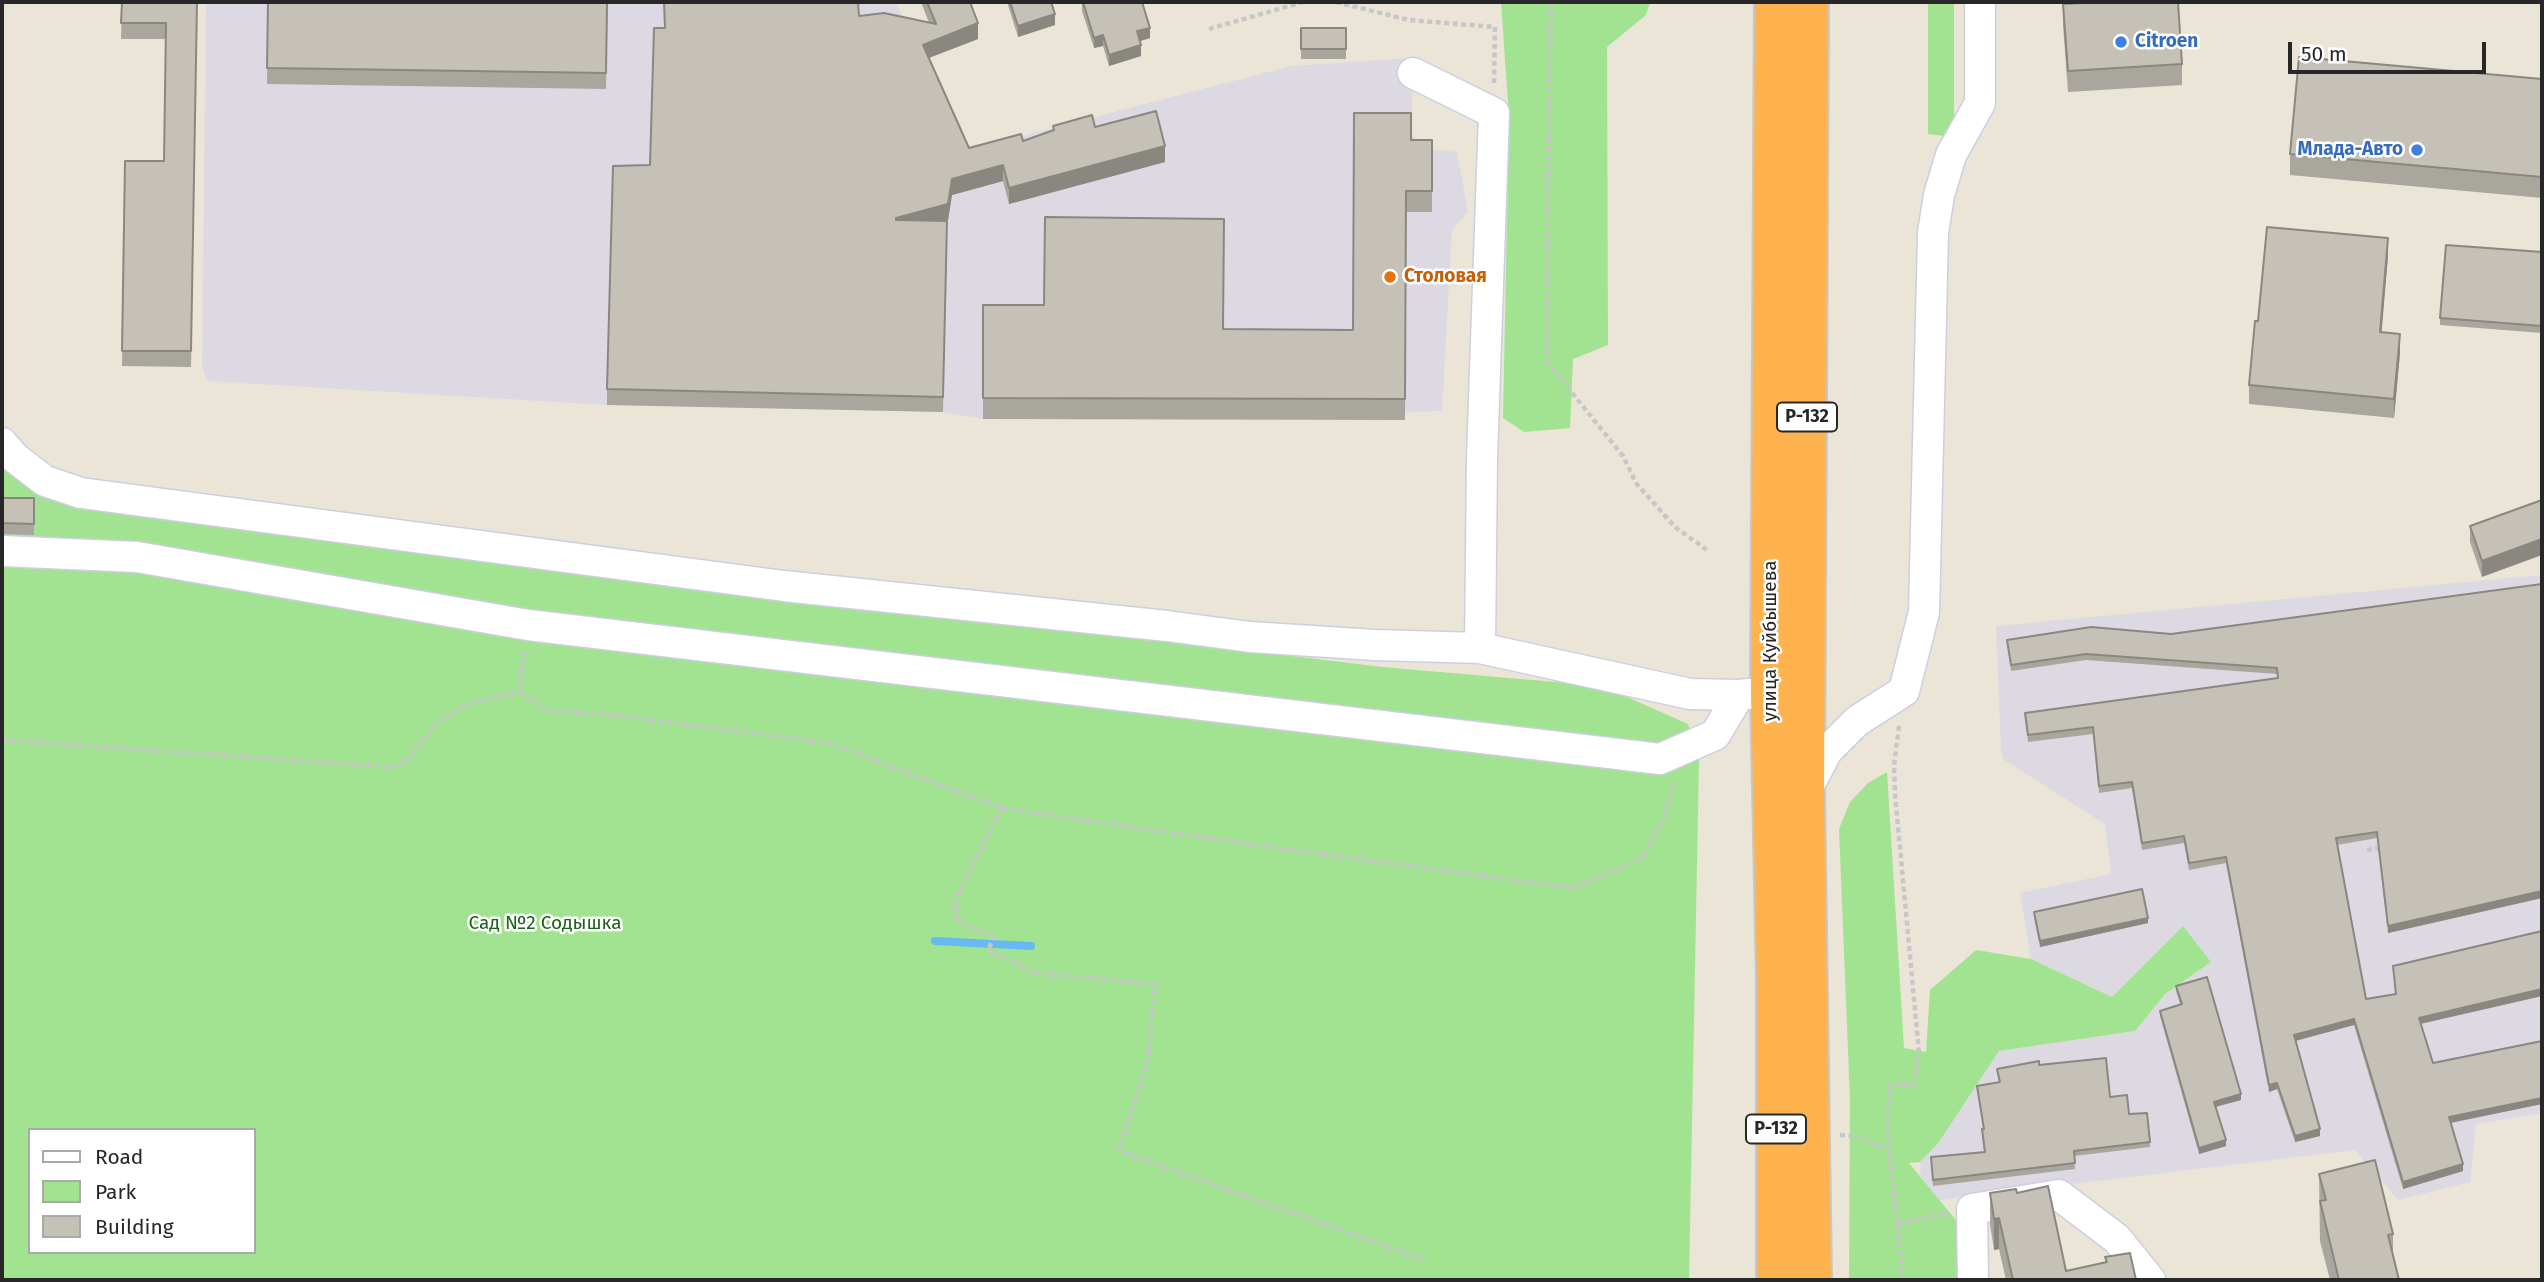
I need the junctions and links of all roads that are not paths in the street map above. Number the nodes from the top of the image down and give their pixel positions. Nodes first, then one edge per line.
1 (1774, 2) edge
2 (1809, 2) edge
3 (1980, 2) edge
4 (1413, 73) dead end
5 (2, 443) edge
6 (2, 551) edge
7 (1480, 648) junction
8 (1754, 693) junction
9 (1805, 793) junction
10 (1776, 1280) edge
11 (1812, 1280) edge
12 (1973, 1280) edge
13 (2150, 1280) edge

1 - 8 highway, улица Куйбышева / Р-132
2 - 9 highway, улица Куйбышева / Р-132
3 - 9 street
4 - 7 street
5 - 7 street
6 - 8 street
7 - 8 street
8 - 10 highway, улица Куйбышева / Р-132
9 - 11 highway, улица Куйбышева / Р-132
12 - 13 street

